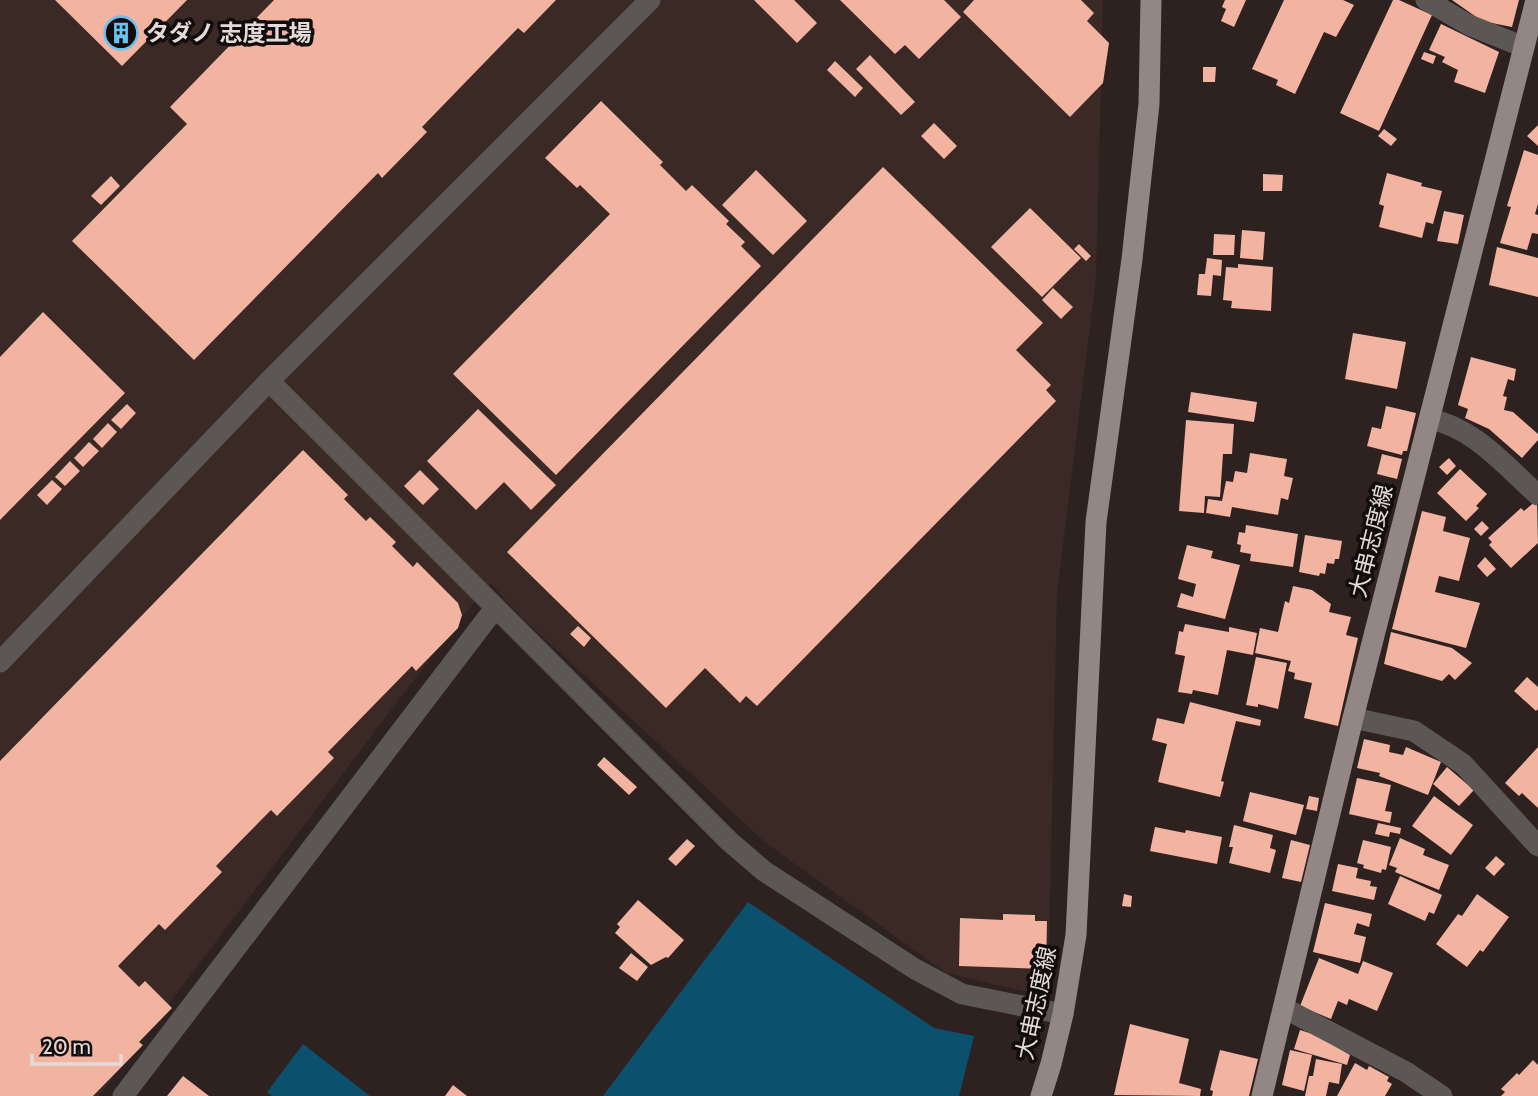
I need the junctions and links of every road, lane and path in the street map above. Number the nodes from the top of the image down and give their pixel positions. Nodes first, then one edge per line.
1 (650, 0) edge
2 (1151, 0) edge
3 (1426, 0) edge
4 (1536, 0) edge
5 (1524, 47) junction
6 (269, 381) junction
7 (1429, 419) junction
8 (1538, 495) edge
9 (495, 608) junction
10 (0, 662) edge
11 (1353, 718) junction
12 (1538, 846) edge
13 (1284, 1008) junction
14 (1063, 1014) junction
15 (122, 1096) edge
16 (1041, 1096) edge
17 (1262, 1096) edge
18 (1442, 1096) edge

1 - 6 street
2 - 14 main road, 大串志度線
3 - 5 street
4 - 5 main road, 大串志度線
5 - 7 main road, 大串志度線
6 - 9 street
6 - 10 street
7 - 8 street
7 - 11 main road, 大串志度線
9 - 14 street
9 - 15 street
11 - 12 street
11 - 13 main road, 大串志度線
13 - 17 main road, 大串志度線
13 - 18 street
14 - 16 main road, 大串志度線

